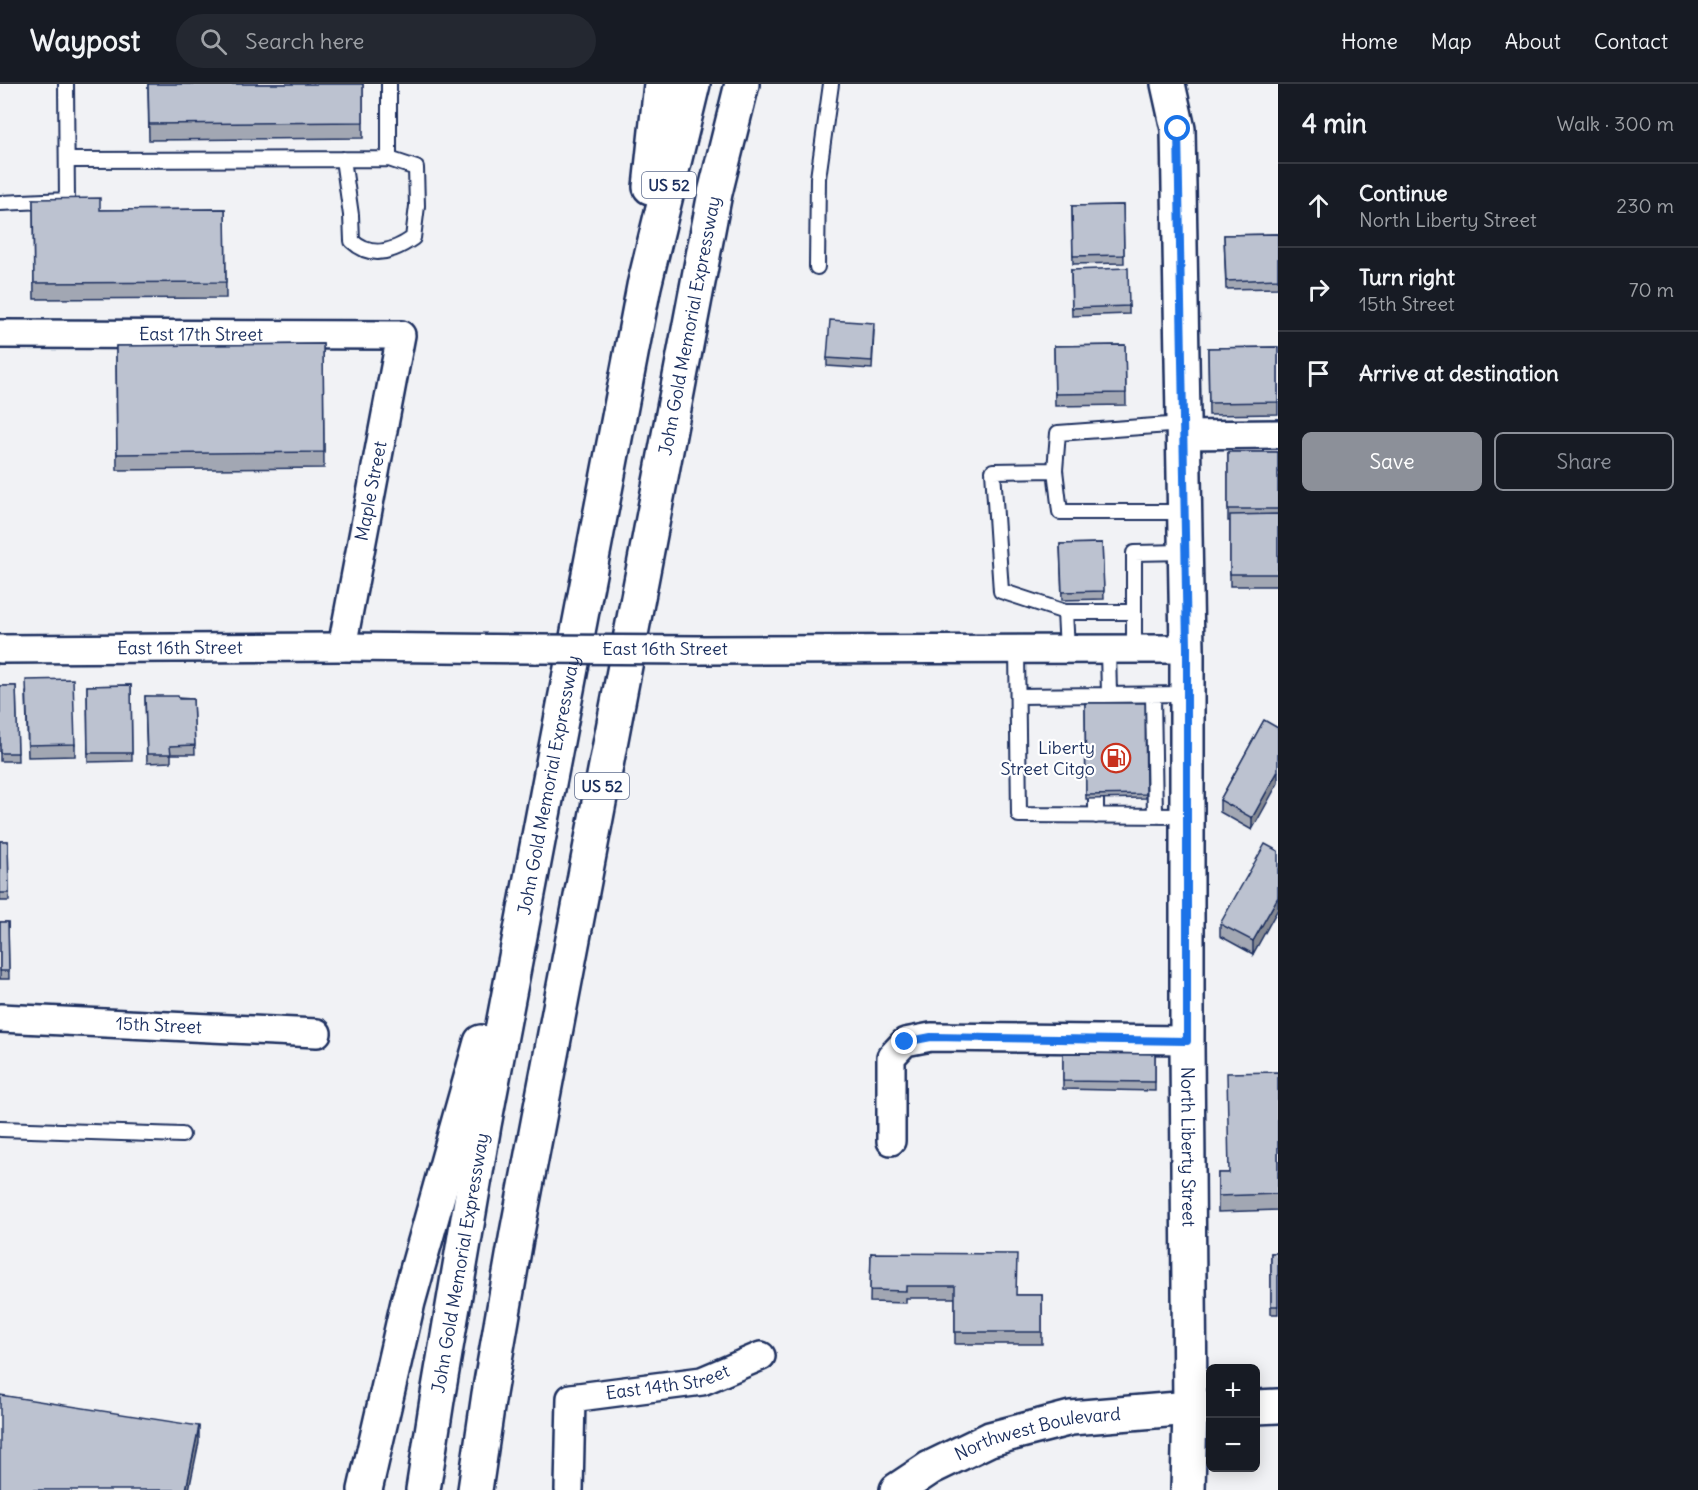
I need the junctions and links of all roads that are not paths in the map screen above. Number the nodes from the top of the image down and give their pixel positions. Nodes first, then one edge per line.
1 (66, 84) edge
2 (388, 84) edge
3 (661, 84) edge
4 (693, 84) edge
5 (742, 84) edge
6 (831, 84) edge
7 (1168, 84) edge
8 (343, 159) junction
9 (389, 159) junction
10 (67, 160) junction
11 (0, 203) edge
12 (817, 267) dead end
13 (644, 286) junction
14 (0, 334) edge
15 (401, 335) joint
16 (1183, 430) junction
17 (1278, 434) edge
18 (1055, 470) junction
19 (1184, 512) junction
20 (1185, 552) junction
21 (1065, 612) junction
22 (1133, 612) junction
23 (342, 647) junction
24 (0, 649) edge
25 (1017, 649) junction
26 (1067, 649) junction
27 (1121, 649) junction
28 (1187, 649) junction
29 (1187, 694) junction
30 (1153, 695) junction
31 (1018, 696) junction
32 (1099, 699) junction
33 (1096, 800) edge
34 (1096, 816) junction
35 (1155, 816) junction
36 (1187, 816) junction
37 (539, 836) junction
38 (0, 1018) edge
39 (317, 1033) dead end
40 (1187, 1041) junction
41 (0, 1129) edge
42 (182, 1135) dead end
43 (891, 1141) dead end
44 (761, 1356) dead end
45 (1278, 1406) edge
46 (1260, 1407) edge
47 (1200, 1408) edge
48 (365, 1490) edge
49 (423, 1490) edge
50 (475, 1490) edge
51 (569, 1490) edge
52 (897, 1490) edge
53 (1188, 1490) edge

1 - 10 lane
2 - 9 lane
3 - 13 main road
4 - 13 main road, John Gold Memorial Expressway / US 52
5 - 50 main road, John Gold Memorial Expressway / US 52
6 - 12 lane
7 - 16 main road, North Liberty Street
8 - 9 lane
8 - 9 lane
8 - 10 lane
10 - 11 lane
13 - 37 main road, John Gold Memorial Expressway / US 52
14 - 15 street, East 17th Street
15 - 23 street, Maple Street
16 - 17 street
16 - 18 lane
16 - 19 main road, North Liberty Street
18 - 19 lane
18 - 21 lane
19 - 20 main road, North Liberty Street
20 - 22 lane
20 - 28 main road, North Liberty Street
21 - 22 lane
21 - 26 lane
22 - 27 lane
23 - 24 street, East 16th Street
23 - 25 street, East 16th Street, bridge
25 - 26 street, East 16th Street
25 - 31 lane
26 - 27 street, East 16th Street
27 - 28 street, East 16th Street
27 - 32 lane
28 - 29 main road, North Liberty Street
29 - 30 lane
29 - 36 main road, North Liberty Street
30 - 32 lane
30 - 35 lane
31 - 32 lane
31 - 34 lane
33 - 34 lane
34 - 35 lane
35 - 36 lane
36 - 40 main road, North Liberty Street
37 - 48 main road
37 - 49 main road, John Gold Memorial Expressway / US 52
38 - 39 street, 15th Street
40 - 43 street
40 - 47 main road, North Liberty Street
41 - 42 lane
44 - 51 street, East 14th Street
45 - 46 main road
47 - 52 main road, Northwest Boulevard
47 - 53 main road, North Liberty Street

